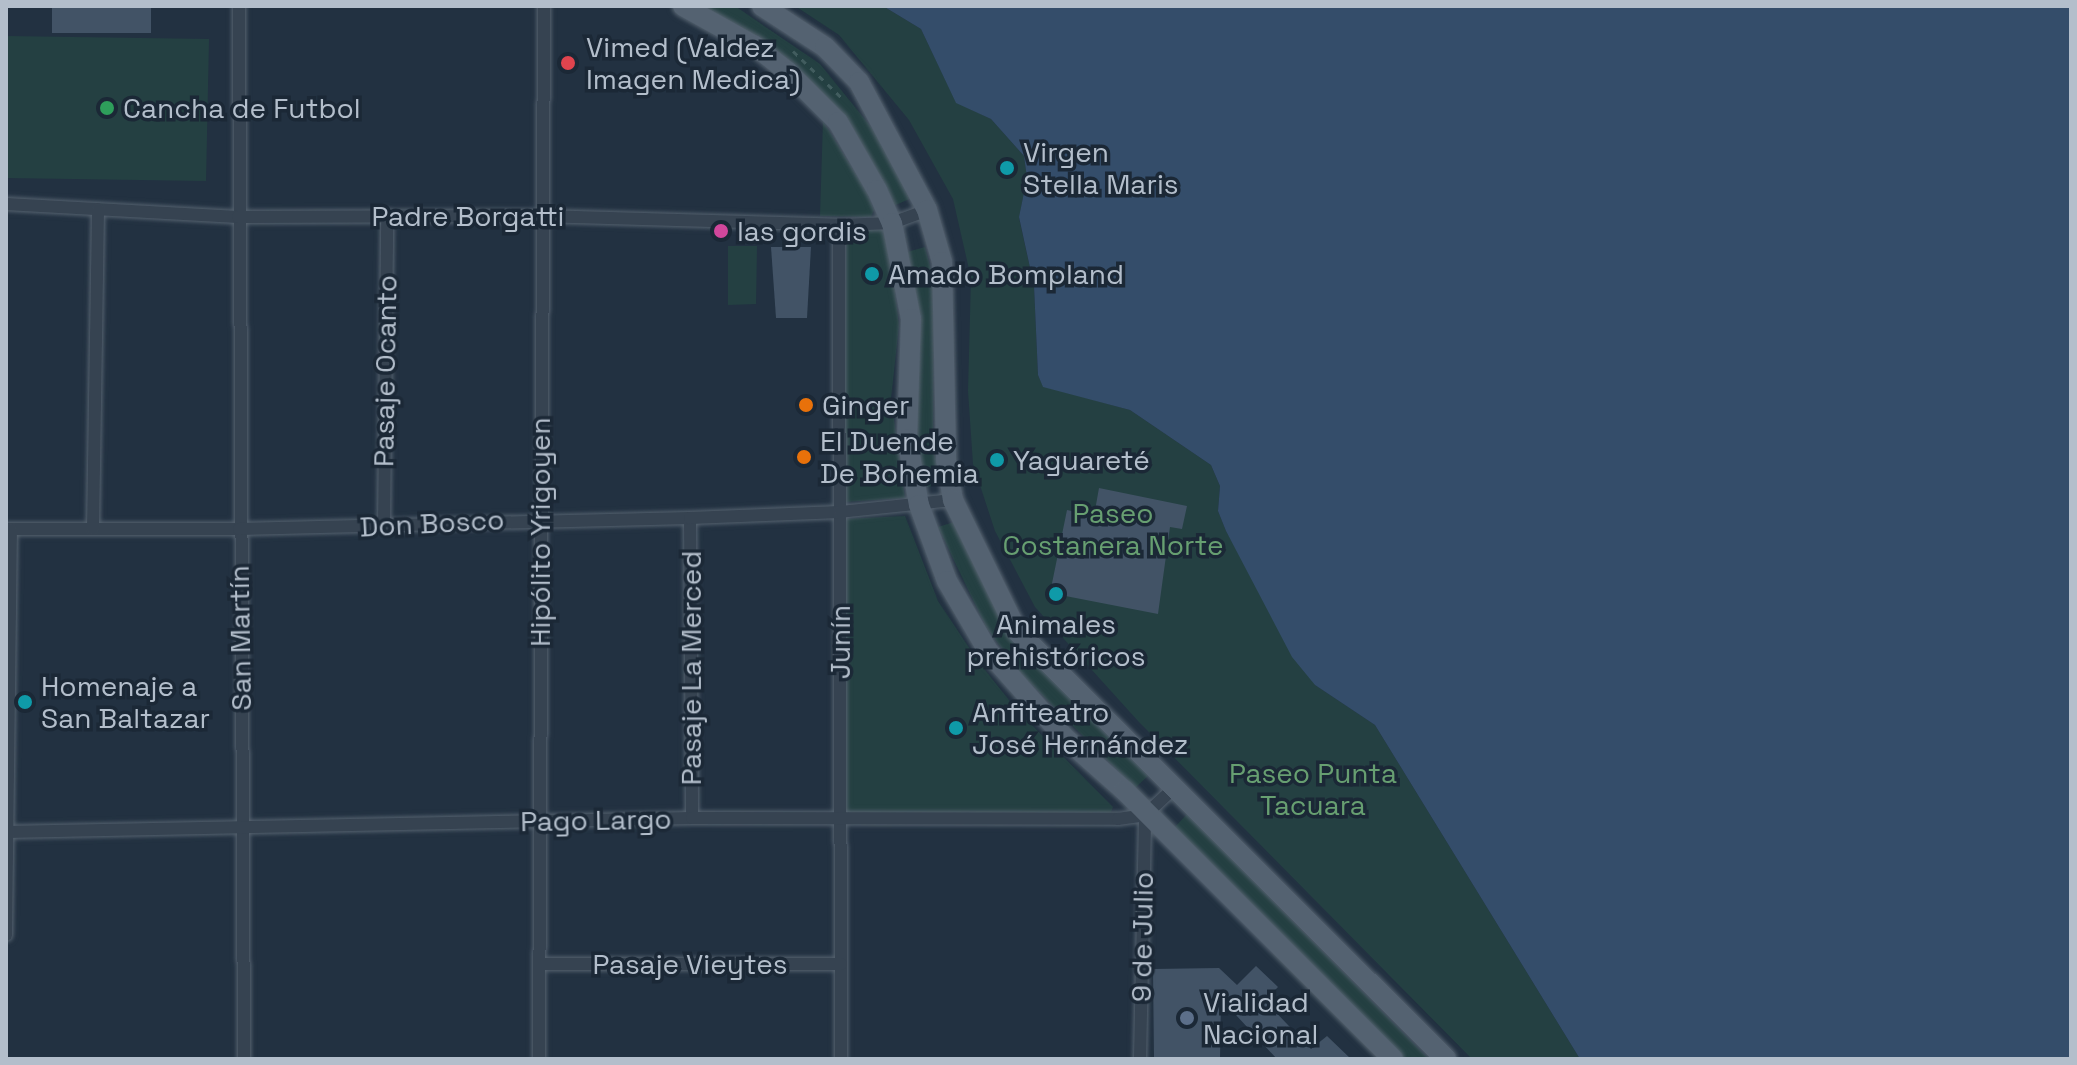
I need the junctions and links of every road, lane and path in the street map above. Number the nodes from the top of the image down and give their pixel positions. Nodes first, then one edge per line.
1 (239, 6) edge
2 (544, 6) edge
3 (683, 6) edge
4 (762, 6) edge
5 (782, 44) dead end
6 (780, 50) dead end
7 (6, 204) edge
8 (98, 209) junction
9 (927, 210) junction
10 (387, 215) junction
11 (541, 216) junction
12 (238, 217) junction
13 (892, 223) junction
14 (839, 225) junction
15 (953, 500) junction
16 (919, 505) junction
17 (840, 512) junction
18 (540, 518) junction
19 (690, 518) junction
20 (384, 526) junction
21 (9, 529) edge
22 (93, 529) junction
23 (239, 529) junction
24 (1175, 787) junction
25 (1145, 815) junction
26 (692, 818) junction
27 (840, 819) junction
28 (540, 821) junction
29 (242, 831) junction
30 (7, 832) edge
31 (6, 935) edge
32 (539, 964) junction
33 (841, 964) junction
34 (244, 1059) edge
35 (539, 1059) edge
36 (841, 1059) edge
37 (1140, 1059) edge
38 (1393, 1059) edge
39 (1446, 1059) edge

1 - 12 street, San Martín
2 - 11 street, Hipólito Yrigoyen
3 - 13 main road
4 - 9 main road
5 - 6 path
7 - 8 street, Padre Borgatti
8 - 12 street, Padre Borgatti
8 - 22 street
9 - 13 street, Padre Borgatti
9 - 15 main road
10 - 11 street, Padre Borgatti
10 - 12 street, Padre Borgatti
10 - 20 street, Pasaje Ocanto
11 - 14 street, Padre Borgatti
11 - 18 street, Hipólito Yrigoyen
12 - 23 street, San Martín
13 - 14 street, Padre Borgatti
13 - 16 main road
14 - 17 street, Junín
15 - 16 street, Don Bosco
15 - 24 main road
16 - 17 street, Don Bosco
16 - 25 main road
17 - 19 street, Don Bosco
17 - 27 street, Junín
18 - 19 street, Don Bosco
18 - 20 street, Don Bosco
18 - 28 street, Hipólito Yrigoyen
19 - 26 street, Pasaje La Merced
20 - 23 street, Don Bosco
21 - 22 street, Don Bosco
21 - 30 street
22 - 23 street, Don Bosco
23 - 29 street, San Martín
24 - 25 street
24 - 39 main road
25 - 27 street, Pago Largo
25 - 37 street, 9 de Julio
25 - 38 main road
26 - 27 street, Pago Largo
26 - 28 street, Pago Largo
27 - 33 street, Junín
28 - 29 street, Pago Largo
28 - 32 street, Hipólito Yrigoyen
29 - 30 street, Pago Largo
29 - 34 street, San Martín
30 - 31 street
32 - 33 street, Pasaje Vieytes
32 - 35 street, Hipólito Yrigoyen
33 - 36 street, Junín

